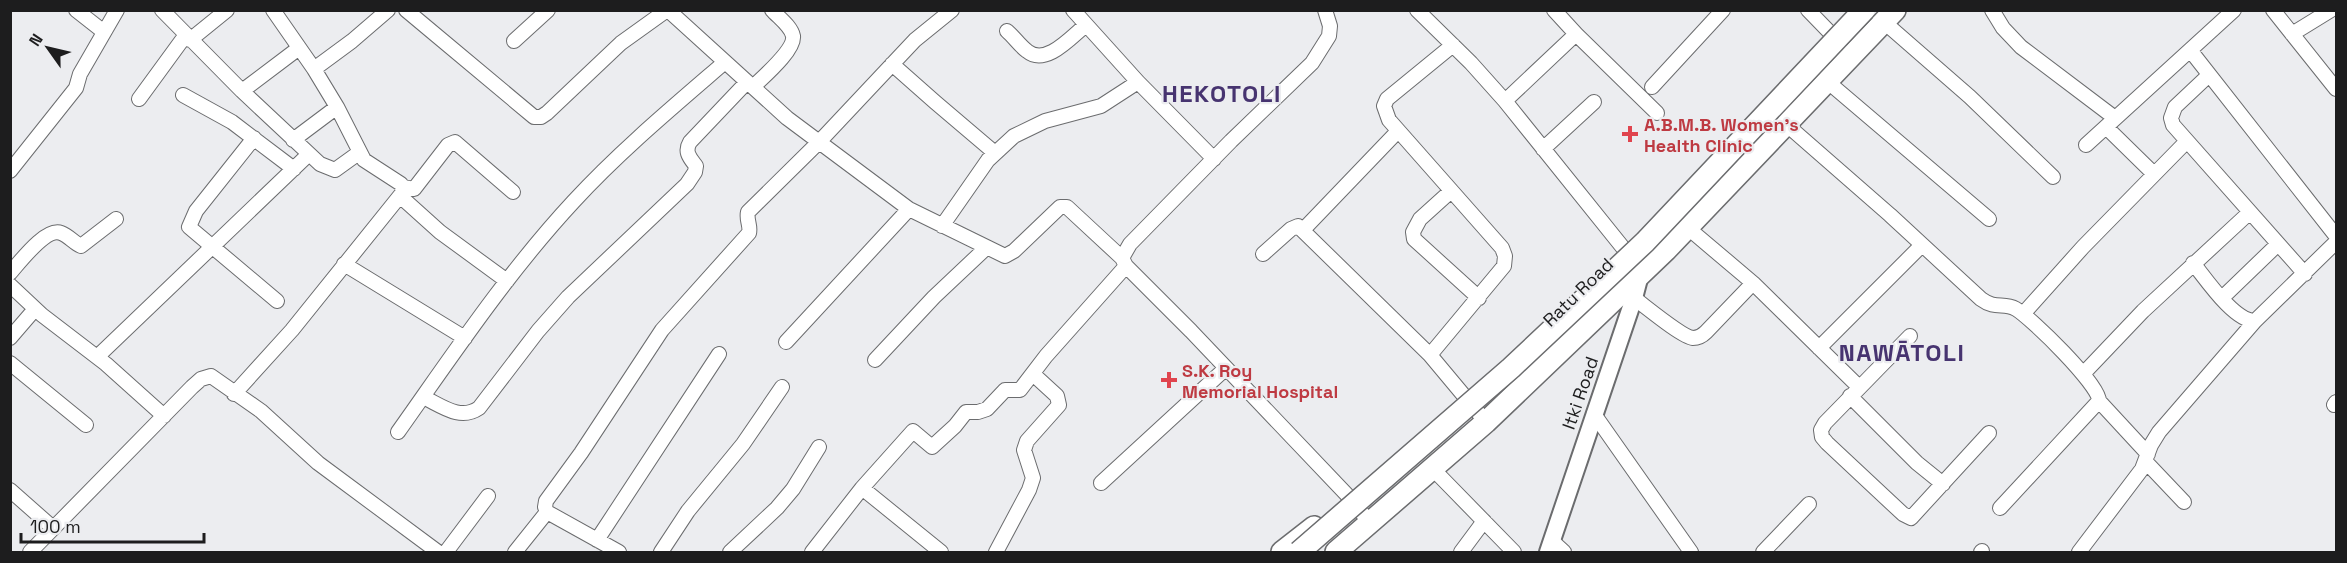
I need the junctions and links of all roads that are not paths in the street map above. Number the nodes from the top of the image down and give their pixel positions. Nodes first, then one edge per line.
1 (76, 10) edge
2 (117, 10) edge
3 (162, 10) edge
4 (227, 10) edge
5 (273, 10) edge
6 (388, 10) edge
7 (406, 10) edge
8 (548, 10) edge
9 (668, 10) edge
10 (771, 10) edge
11 (952, 10) edge
12 (1073, 10) edge
13 (1325, 10) edge
14 (1418, 10) edge
15 (1554, 10) edge
16 (1723, 10) edge
17 (1808, 10) edge
18 (1853, 10) edge
19 (1864, 10) edge
20 (1992, 10) edge
21 (2234, 10) edge
22 (2273, 10) edge
23 (2331, 10) edge
24 (1887, 14) edge
25 (1086, 25) junction
26 (1007, 30) dead end
27 (104, 32) junction
28 (1576, 34) junction
29 (1830, 34) junction
30 (2292, 34) junction
31 (188, 38) junction
32 (514, 41) dead end
33 (1453, 45) junction
34 (300, 48) junction
35 (2190, 51) junction
36 (1853, 56) junction
37 (724, 62) junction
38 (892, 64) junction
39 (314, 69) junction
40 (2209, 75) junction
41 (1138, 82) junction
42 (1828, 82) junction
43 (750, 85) junction
44 (1652, 87) dead end
45 (2337, 89) edge
46 (242, 91) junction
47 (183, 95) dead end
48 (139, 99) dead end
49 (1505, 101) junction
50 (1594, 102) dead end
51 (337, 107) junction
52 (1657, 113) dead end
53 (2111, 122) junction
54 (1787, 125) junction
55 (1398, 131) junction
56 (254, 138) junction
57 (293, 140) junction
58 (820, 141) junction
59 (2187, 141) junction
60 (2086, 145) dead end
61 (1543, 149) junction
62 (360, 152) junction
63 (995, 153) junction
64 (309, 154) junction
65 (1214, 159) junction
66 (294, 169) junction
67 (10, 171) edge
68 (2154, 174) junction
69 (2053, 177) dead end
70 (402, 191) junction
71 (1451, 191) junction
72 (513, 192) dead end
73 (909, 209) junction
74 (2250, 212) junction
75 (116, 219) dead end
76 (1989, 219) dead end
77 (942, 226) junction
78 (1688, 228) junction
79 (1303, 230) junction
80 (2337, 236) edge
81 (2337, 242) edge
82 (2278, 244) junction
83 (1922, 245) junction
84 (212, 247) junction
85 (986, 248) junction
86 (1624, 249) junction
87 (1263, 254) dead end
88 (1124, 262) junction
89 (344, 264) junction
90 (2193, 264) junction
91 (10, 273) edge
92 (2305, 274) junction
93 (1640, 275) junction
94 (507, 281) junction
95 (1753, 283) junction
96 (10, 285) edge
97 (1479, 298) junction
98 (1634, 298) junction
99 (2222, 298) junction
100 (277, 301) dead end
101 (35, 309) junction
102 (2023, 314) junction
103 (2255, 321) junction
104 (1910, 336) dead end
105 (10, 338) edge
106 (465, 338) junction
107 (786, 342) dead end
108 (1819, 348) junction
109 (719, 354) dead end
110 (1430, 356) junction
111 (97, 357) junction
112 (875, 360) dead end
113 (10, 363) edge
114 (1226, 369) junction
115 (1033, 374) junction
116 (2083, 374) junction
117 (782, 387) dead end
118 (1854, 392) junction
119 (234, 394) junction
120 (1464, 397) junction
121 (423, 398) junction
122 (2099, 401) junction
123 (1594, 414) junction
124 (164, 416) junction
125 (1486, 422) junction
126 (86, 425) dead end
127 (398, 432) dead end
128 (1989, 432) dead end
129 (819, 447) dead end
130 (2147, 458) junction
131 (1432, 468) junction
132 (1101, 483) dead end
133 (1943, 484) junction
134 (862, 488) junction
135 (10, 490) edge
136 (488, 496) dead end
137 (1349, 497) junction
138 (2184, 502) dead end
139 (1809, 504) dead end
140 (2000, 508) dead end
141 (547, 512) junction
142 (1484, 521) junction
143 (1371, 524) junction
144 (53, 528) junction
145 (597, 540) junction
146 (1554, 549) edge
147 (30, 552) edge
148 (438, 552) edge
149 (447, 552) edge
150 (515, 552) edge
151 (619, 552) edge
152 (661, 552) edge
153 (730, 552) edge
154 (812, 552) edge
155 (941, 552) edge
156 (996, 552) edge
157 (1282, 552) edge
158 (1299, 552) edge
159 (1317, 552) edge
160 (1336, 552) edge
161 (1461, 552) edge
162 (1514, 552) edge
163 (1691, 552) edge
164 (1763, 552) edge
165 (2079, 552) edge

1 - 27 street
2 - 27 street
3 - 31 street
4 - 31 street
5 - 34 street
6 - 39 street
7 - 9 street
8 - 32 street
9 - 37 street
10 - 43 street
11 - 38 street
12 - 25 street
13 - 65 street
14 - 33 street
15 - 28 street
16 - 44 street
17 - 29 street
18 - 29 main road, Ratu Road
19 - 158 main road, bridge
20 - 53 street
21 - 35 street
22 - 30 street
23 - 30 street
24 - 36 main road, Ratu Road
24 - 69 street
24 - 159 main road
25 - 26 street
25 - 41 street
27 - 67 street
28 - 49 street
28 - 52 street
29 - 36 street
29 - 86 main road, Ratu Road
30 - 45 street
31 - 46 street
31 - 48 street
33 - 49 street
33 - 55 street
34 - 39 street
34 - 46 street
35 - 40 street
35 - 53 street
36 - 42 main road, Ratu Road
37 - 43 street
37 - 94 street
38 - 58 street
38 - 63 street
39 - 51 street
40 - 59 street
40 - 80 street
41 - 63 street
41 - 65 street
42 - 54 main road, Ratu Road
42 - 76 street
43 - 58 street
43 - 121 street
46 - 57 street
47 - 56 street
49 - 61 street
50 - 61 street
51 - 57 street
51 - 62 street
53 - 60 street
53 - 68 street
54 - 78 main road, Ratu Road
54 - 83 street
55 - 71 street
55 - 79 street
56 - 66 street
56 - 84 street
57 - 64 street
58 - 73 street
58 - 141 street
59 - 68 street
59 - 74 street
61 - 86 street
62 - 64 street
62 - 70 street
63 - 77 street
64 - 66 street
65 - 88 street
66 - 84 street
68 - 102 street
70 - 72 street
70 - 89 street
70 - 94 street
71 - 97 street
71 - 97 street
73 - 77 street
73 - 107 street
74 - 82 street
74 - 90 street
75 - 91 street
77 - 85 street
78 - 93 main road, Ratu Road
78 - 95 street
79 - 87 street
79 - 110 street
81 - 92 street
82 - 92 street
82 - 99 street
83 - 102 street
83 - 108 street
84 - 100 street
84 - 111 street
85 - 88 street
85 - 112 street
86 - 93 street
86 - 120 main road, Ratu Road
88 - 114 street
88 - 115 street
89 - 106 street
89 - 119 street
90 - 99 street
90 - 116 street
92 - 103 street
93 - 98 street, Itki Road
93 - 125 main road, Ratu Road
94 - 106 street
95 - 98 street
95 - 108 street
96 - 101 street
97 - 110 street
98 - 123 street, Itki Road
99 - 103 street
101 - 105 street
101 - 111 street
102 - 116 street
103 - 130 street
104 - 118 street
106 - 121 street
108 - 118 street
109 - 145 street
110 - 120 street
111 - 124 street
113 - 126 street
114 - 132 street
114 - 137 street
115 - 134 street
115 - 156 street
116 - 122 street
117 - 152 street
118 - 133 street
118 - 133 street
119 - 124 street
119 - 148 street
120 - 125 street
120 - 137 main road, Ratu Road
121 - 127 street
122 - 130 street
122 - 140 street
123 - 146 street, Itki Road
123 - 163 street
124 - 144 street
125 - 131 main road, Ratu Road
128 - 133 street
129 - 153 street
130 - 138 street
130 - 165 street
131 - 142 street
131 - 143 main road, Ratu Road
134 - 154 street
134 - 155 street
135 - 144 street
136 - 149 street
137 - 143 street
137 - 157 main road, Ratu Road
139 - 164 street
141 - 145 street
141 - 150 street
142 - 161 street
142 - 162 street
143 - 160 main road, Ratu Road
144 - 147 street
145 - 151 street

